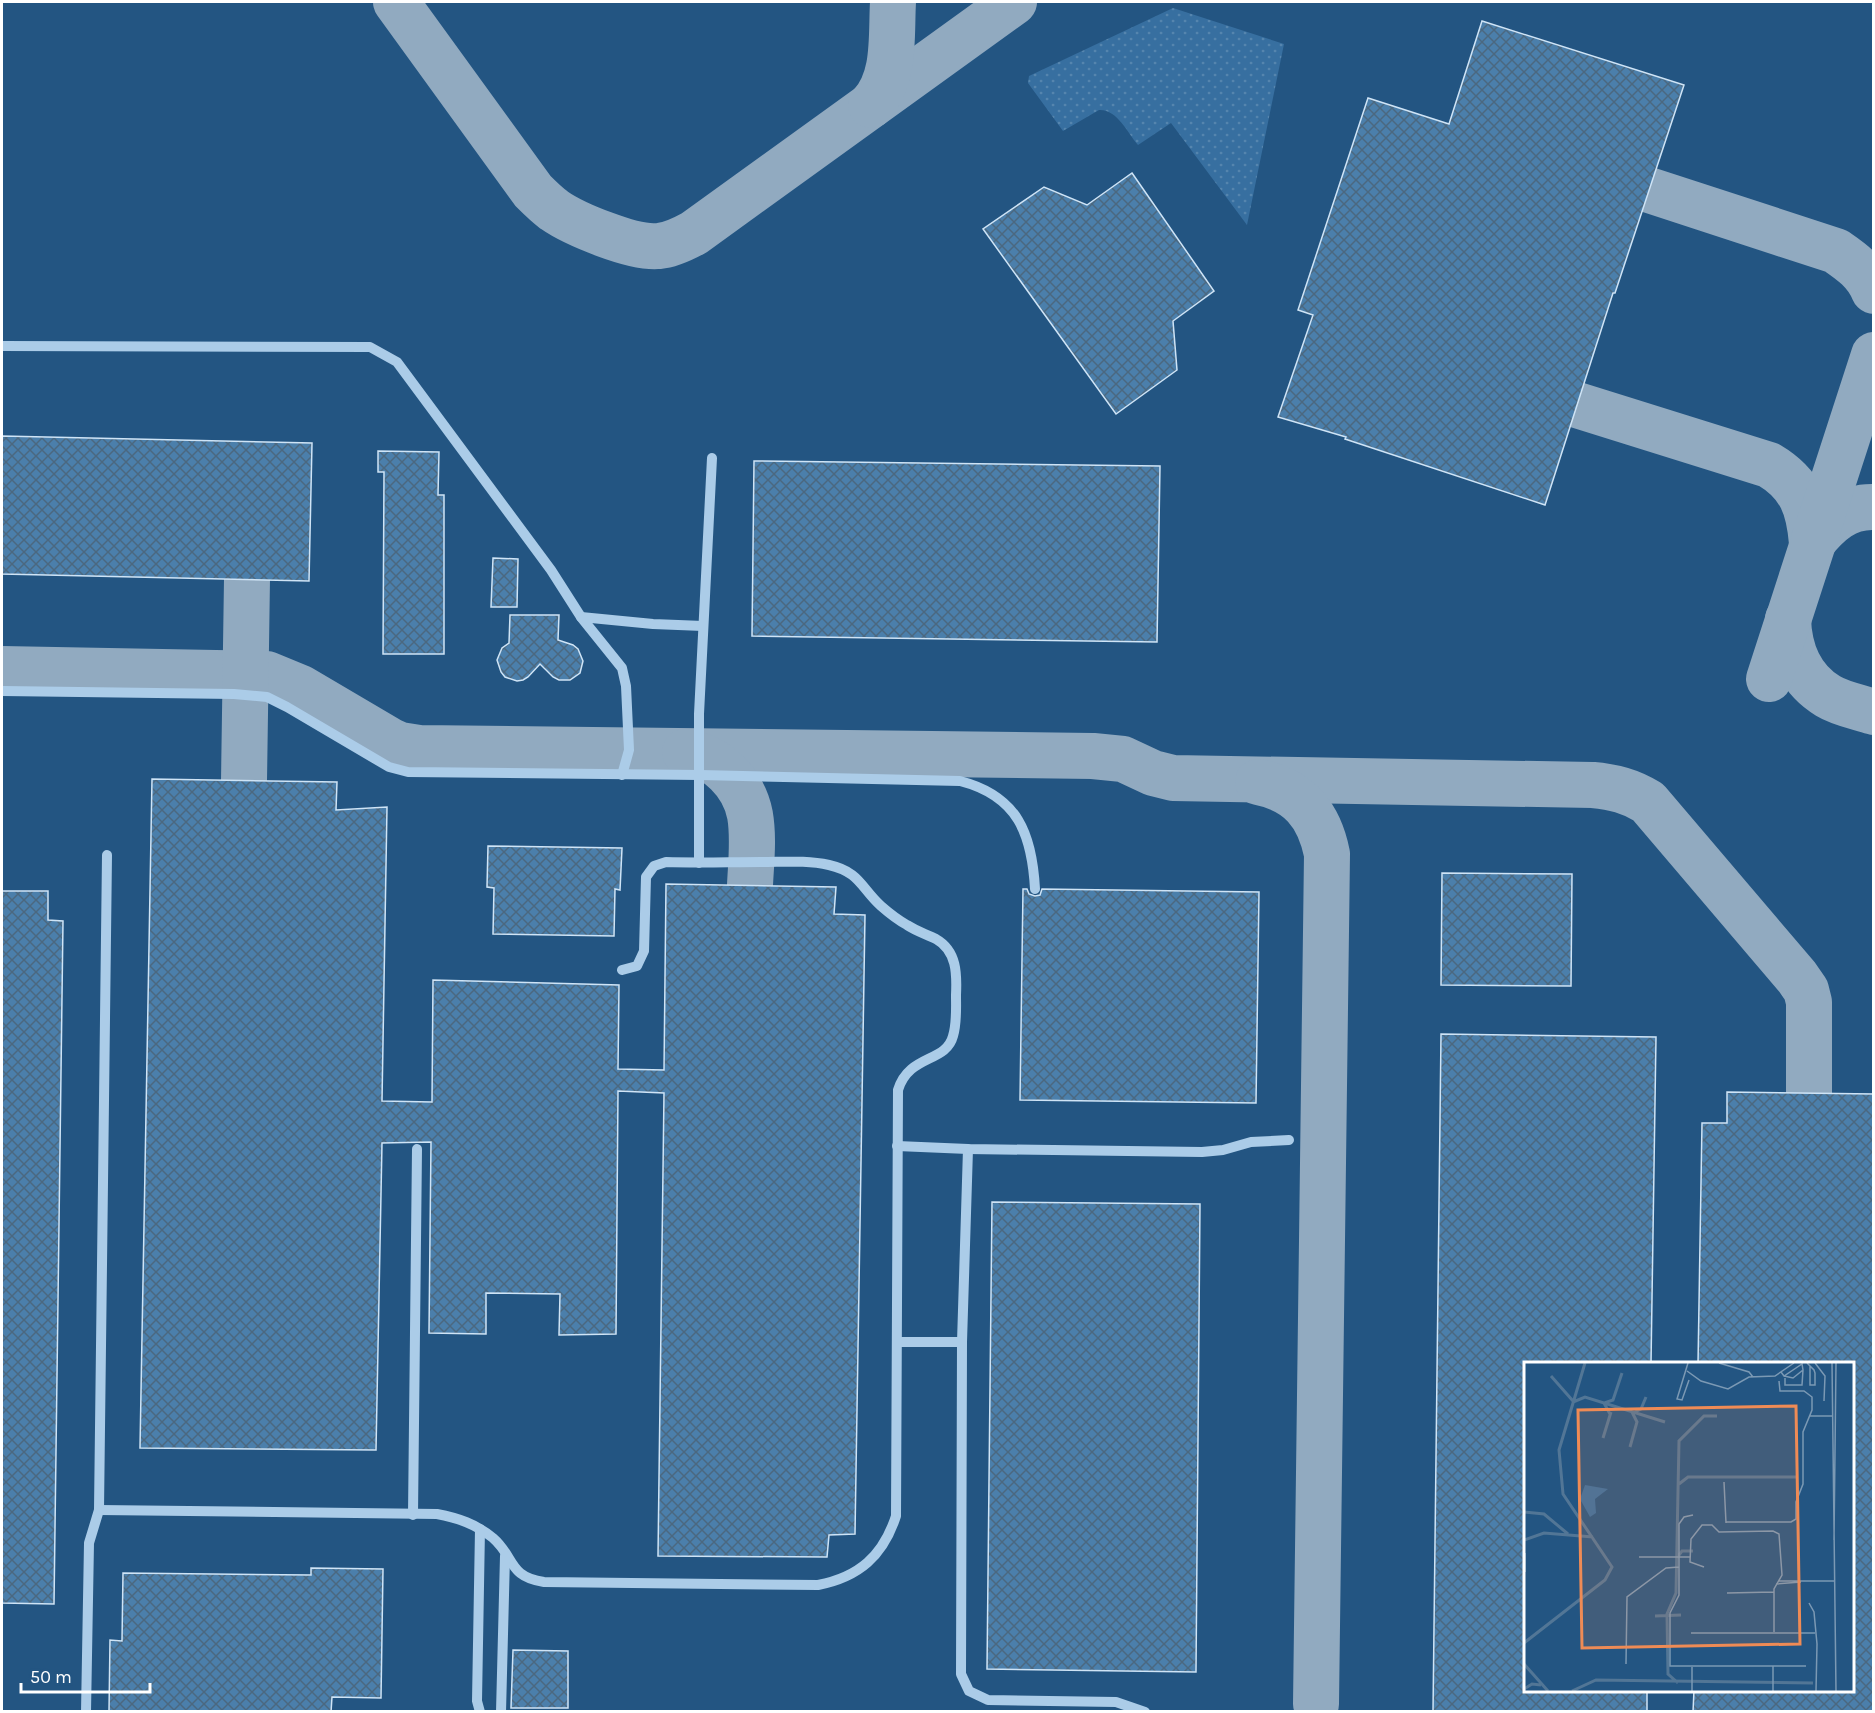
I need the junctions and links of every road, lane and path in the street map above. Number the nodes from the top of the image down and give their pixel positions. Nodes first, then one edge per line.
1 (2, 346) edge
2 (712, 458) dead end
3 (581, 617) junction
4 (704, 626) junction
5 (2, 691) edge
6 (700, 775) junction
7 (622, 776) junction
8 (107, 855) dead end
9 (699, 862) junction
10 (1035, 889) dead end
11 (622, 970) dead end
12 (1289, 1140) dead end
13 (897, 1146) junction
14 (417, 1149) dead end
15 (968, 1149) junction
16 (897, 1342) junction
17 (962, 1342) junction
18 (99, 1510) junction
19 (413, 1515) junction
20 (480, 1529) junction
21 (505, 1553) junction
22 (86, 1712) edge
23 (480, 1712) edge
24 (501, 1712) edge
25 (1145, 1712) edge

1 - 3 lane
2 - 4 lane
3 - 4 lane
3 - 7 lane
4 - 6 lane
5 - 7 lane
6 - 7 lane
6 - 9 lane
6 - 10 lane
8 - 18 lane
9 - 11 lane
9 - 13 lane
12 - 15 lane
13 - 15 lane
13 - 16 lane
14 - 19 lane
15 - 17 lane
16 - 17 lane
16 - 21 lane
17 - 25 lane
18 - 19 lane
18 - 22 lane
19 - 20 lane
20 - 21 lane
20 - 23 lane
21 - 24 lane

